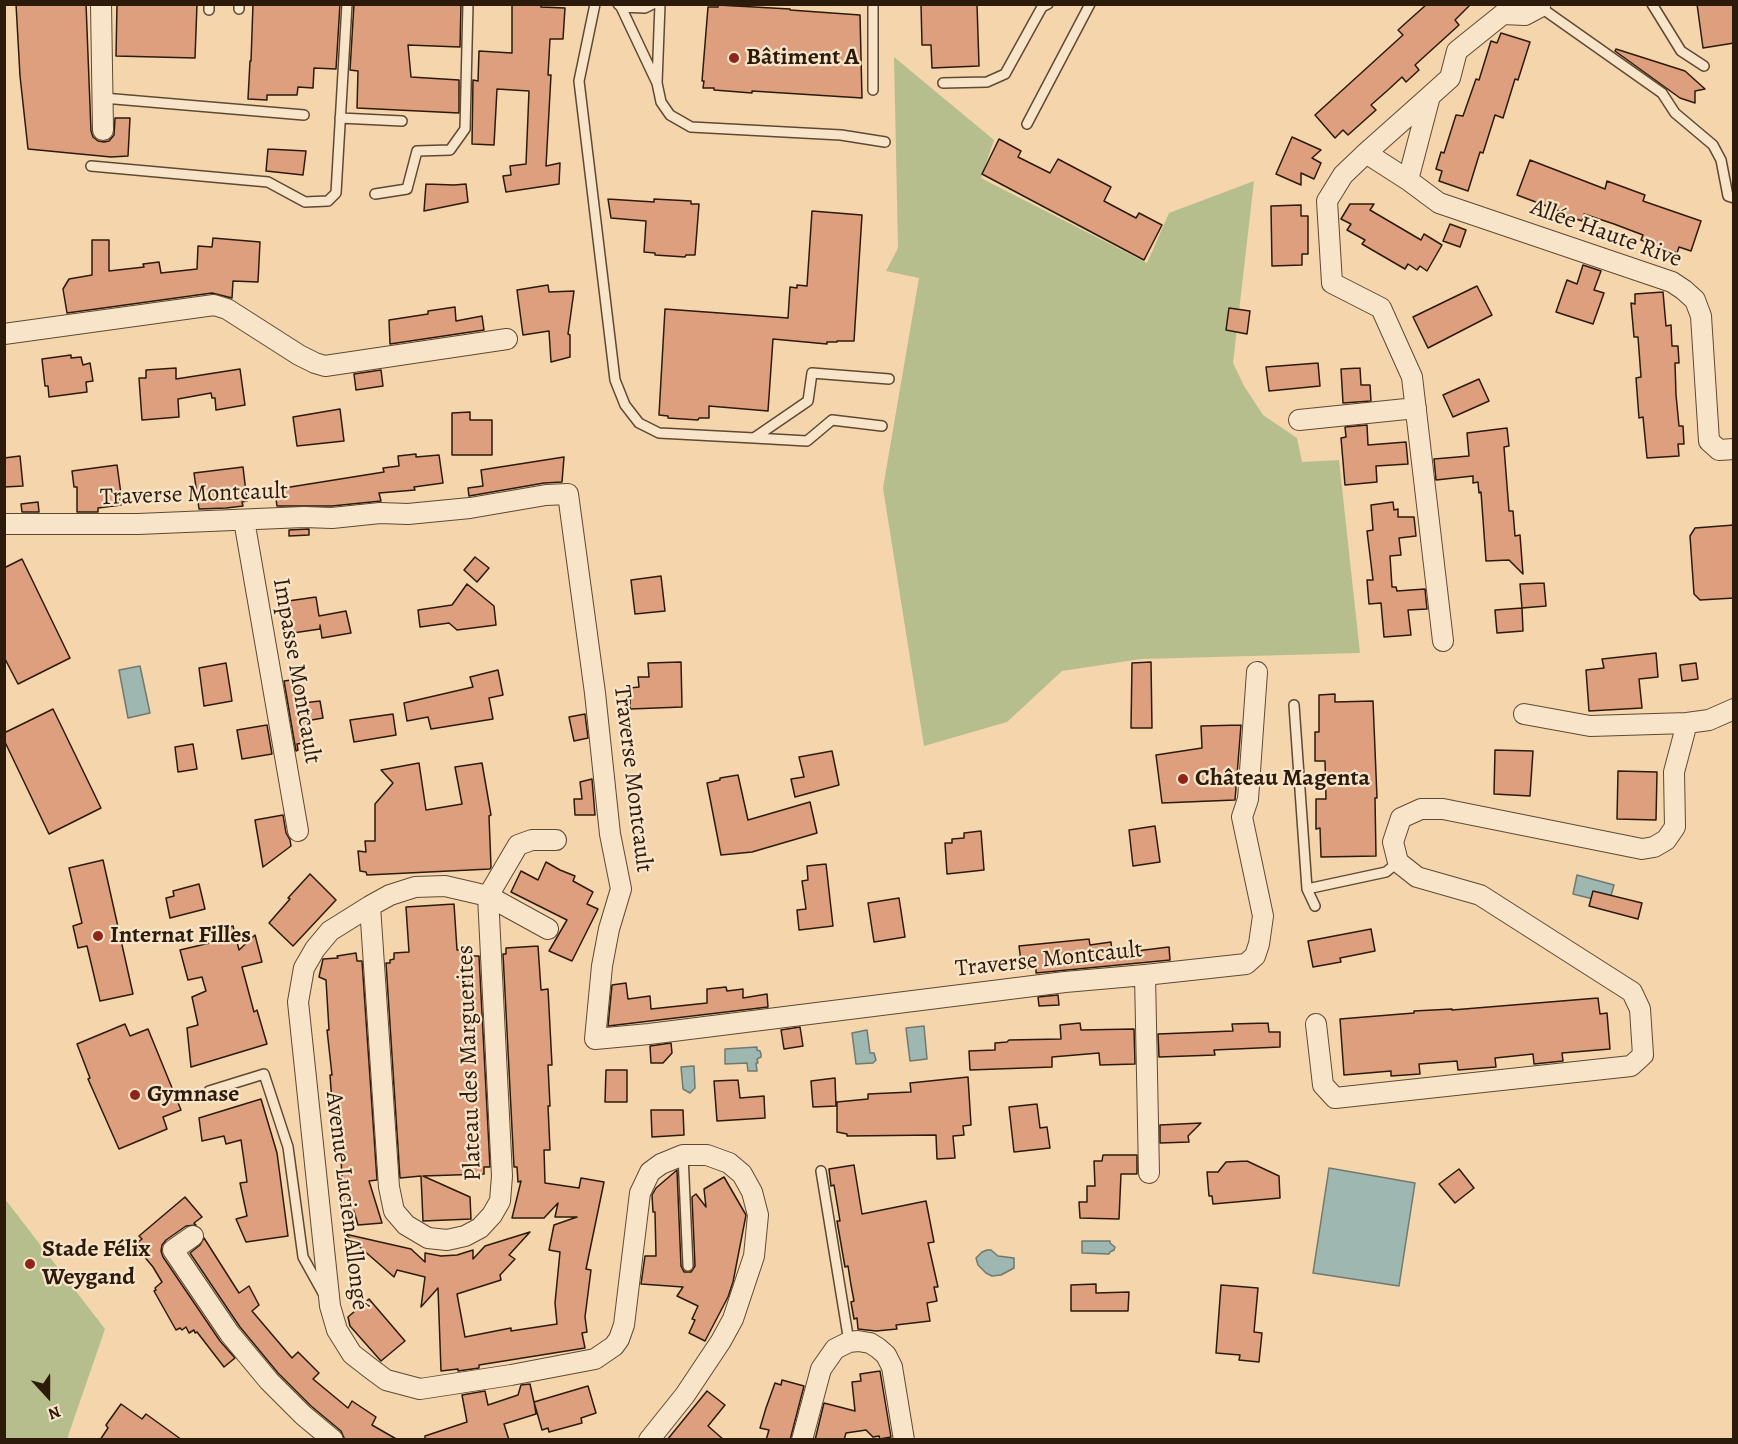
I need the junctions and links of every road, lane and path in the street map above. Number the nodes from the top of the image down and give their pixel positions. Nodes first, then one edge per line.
1 (101, 4) edge
2 (347, 4) edge
3 (468, 4) edge
4 (595, 4) edge
5 (653, 4) edge
6 (660, 4) edge
7 (873, 4) edge
8 (1047, 4) edge
9 (1090, 4) edge
10 (1652, 4) edge
11 (619, 6) edge
12 (1535, 9) edge
13 (1704, 66) dead end
14 (657, 83) junction
15 (943, 83) dead end
16 (873, 90) dead end
17 (1430, 96) junction
18 (102, 98) junction
19 (304, 115) dead end
20 (340, 117) junction
21 (402, 121) dead end
22 (1027, 124) dead end
23 (103, 130) dead end
24 (885, 142) dead end
25 (1365, 153) junction
26 (91, 166) dead end
27 (1408, 180) junction
28 (375, 194) dead end
29 (1734, 198) edge
30 (4, 334) edge
31 (507, 339) dead end
32 (889, 379) dead end
33 (1416, 408) junction
34 (1299, 420) dead end
35 (882, 426) dead end
36 (754, 438) junction
37 (1734, 449) edge
38 (244, 520) junction
39 (4, 524) edge
40 (1443, 641) dead end
41 (1257, 672) dead end
42 (1294, 705) dead end
43 (1734, 709) edge
44 (1524, 714) dead end
45 (1687, 723) junction
46 (298, 831) dead end
47 (556, 840) dead end
48 (1398, 862) junction
49 (1307, 889) junction
50 (488, 896) junction
51 (370, 906) junction
52 (1315, 906) dead end
53 (548, 928) dead end
54 (1145, 975) junction
55 (1316, 1024) dead end
56 (209, 1091) dead end
57 (683, 1155) junction
58 (821, 1171) dead end
59 (1149, 1173) dead end
60 (193, 1236) dead end
61 (688, 1266) dead end
62 (330, 1306) junction
63 (849, 1342) junction
64 (333, 1440) edge
65 (649, 1440) edge
66 (802, 1440) edge
67 (904, 1440) edge

1 - 18 street
2 - 20 lane
3 - 28 lane
4 - 36 lane
5 - 11 lane
6 - 14 lane
7 - 16 lane
8 - 15 lane
9 - 22 lane
10 - 13 lane
11 - 14 lane
12 - 17 street
12 - 29 lane
14 - 24 lane
17 - 25 street
17 - 27 street
18 - 19 lane
18 - 23 street
20 - 21 lane
20 - 26 lane
25 - 27 street, Allée Haute Rive
25 - 33 street
27 - 37 street, Allée Haute Rive
30 - 31 street
32 - 36 lane
33 - 34 street
33 - 40 street
35 - 36 lane
38 - 39 street, Traverse Montcault
38 - 46 street, Impasse Montcault
38 - 54 street, Traverse Montcault
41 - 54 street, Traverse Montcault
42 - 49 lane
43 - 45 street
44 - 45 street
45 - 48 street
47 - 50 street
48 - 49 lane
48 - 55 street
49 - 52 lane
50 - 51 street
50 - 51 street, Plateau des Marguerites
50 - 53 street
51 - 62 street, Avenue Lucien Allongé
54 - 59 street
56 - 62 lane
57 - 61 lane
57 - 62 street, Avenue Lucien Allongé
57 - 65 street, Avenue Lucien Allongé
58 - 63 lane
60 - 64 street
63 - 66 street
63 - 67 street

